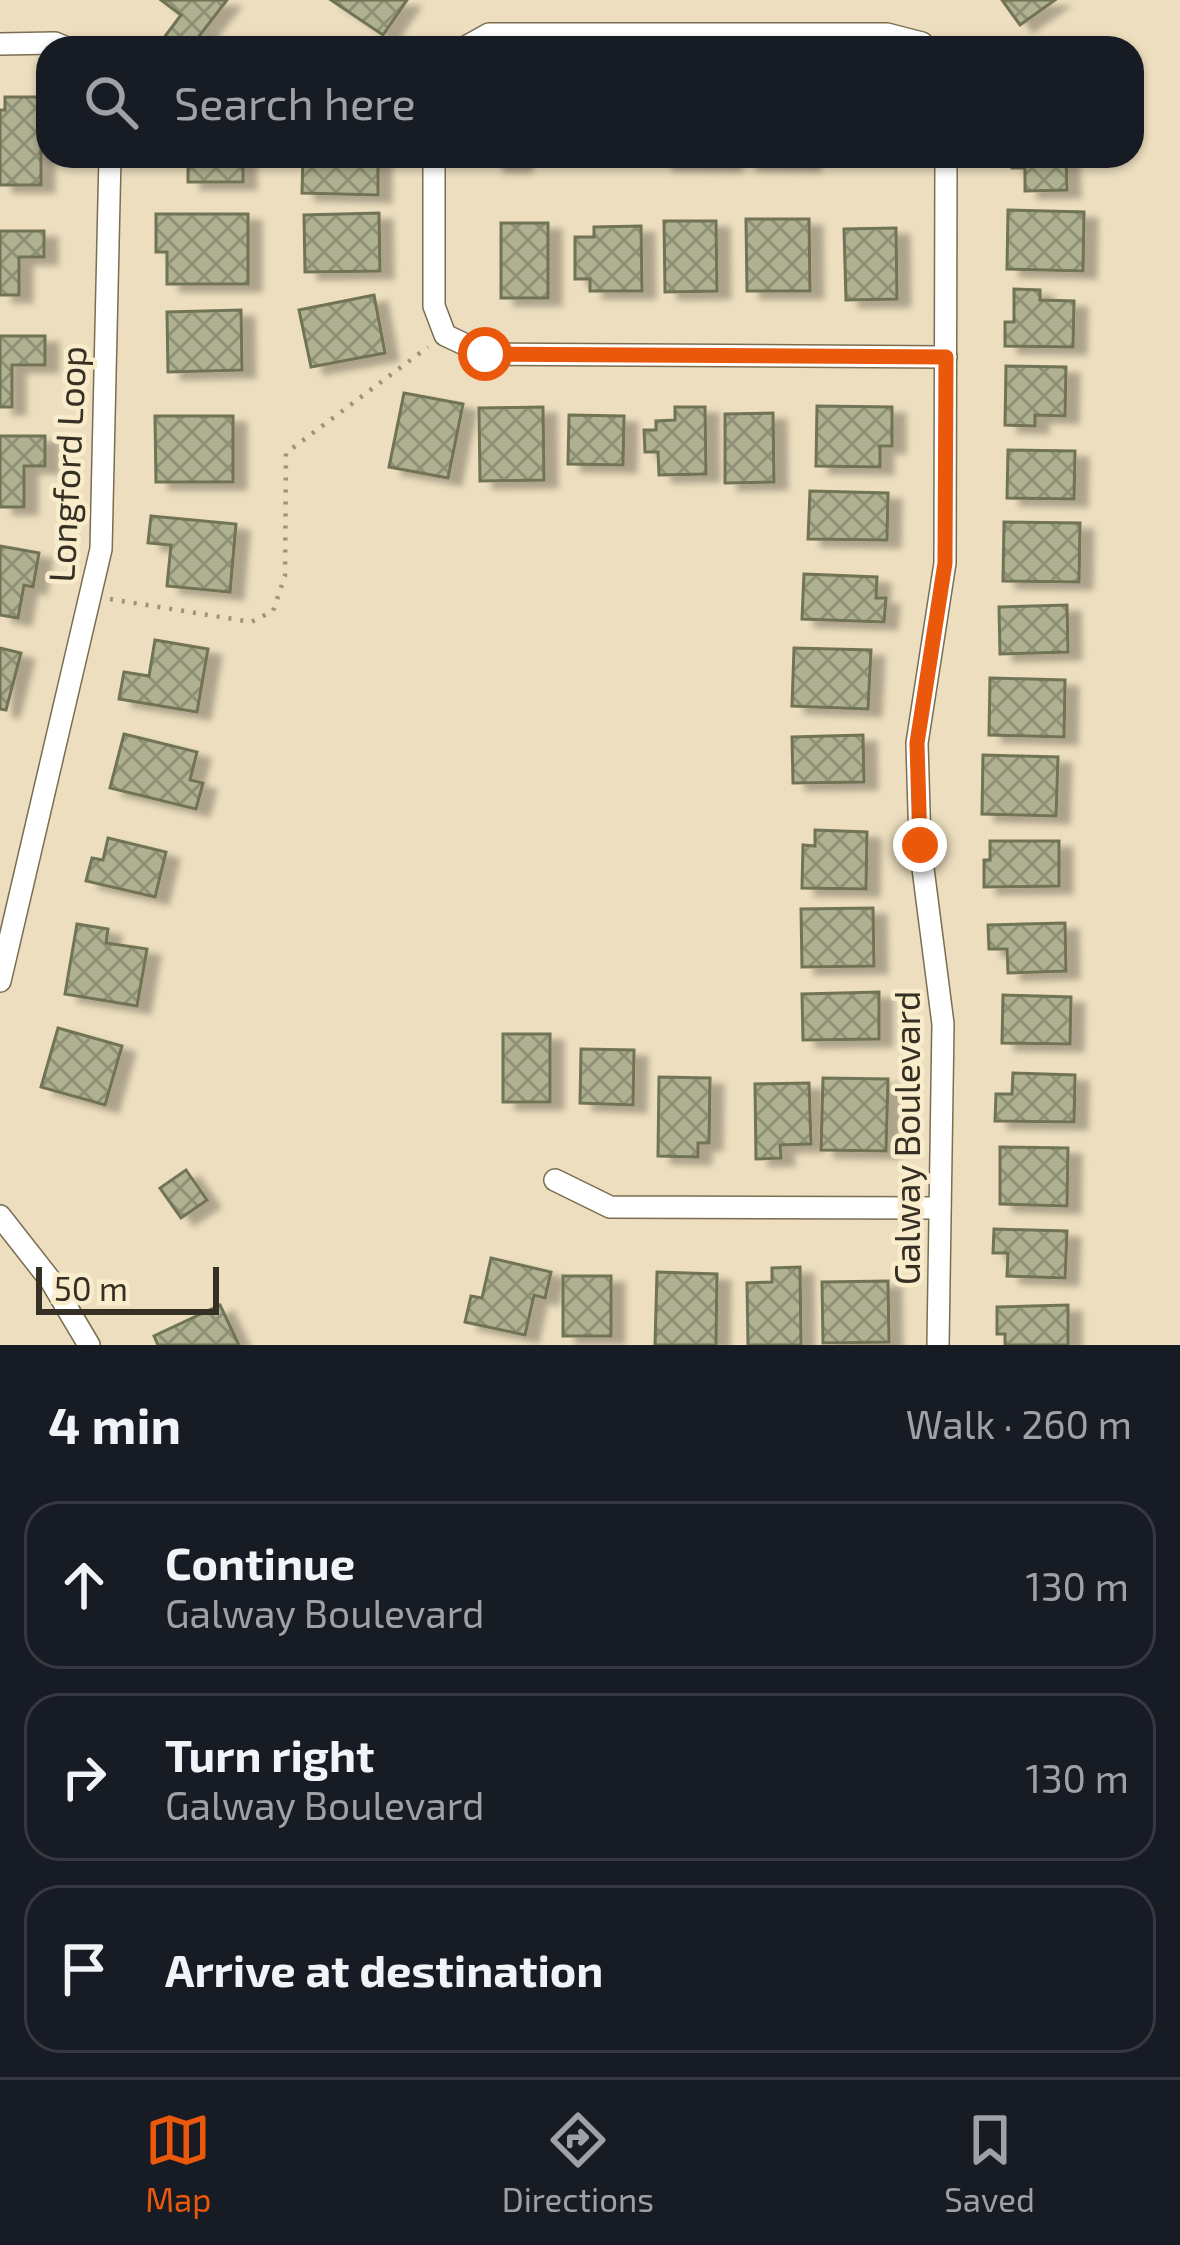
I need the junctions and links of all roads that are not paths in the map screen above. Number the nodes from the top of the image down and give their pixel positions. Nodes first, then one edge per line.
1 (485, 36) edge
2 (895, 36) edge
3 (36, 43) edge
4 (0, 44) edge
5 (110, 168) edge
6 (434, 168) edge
7 (946, 168) edge
8 (946, 357) junction
9 (0, 981) edge
10 (555, 1180) dead end
11 (940, 1208) junction
12 (0, 1216) edge
13 (89, 1345) edge
14 (938, 1345) edge

1 - 2 street
3 - 4 street
5 - 9 street, Longford Loop
6 - 8 street
7 - 8 street, Galway Boulevard
8 - 11 street, Galway Boulevard
10 - 11 street
11 - 14 street, Galway Boulevard
12 - 13 street

